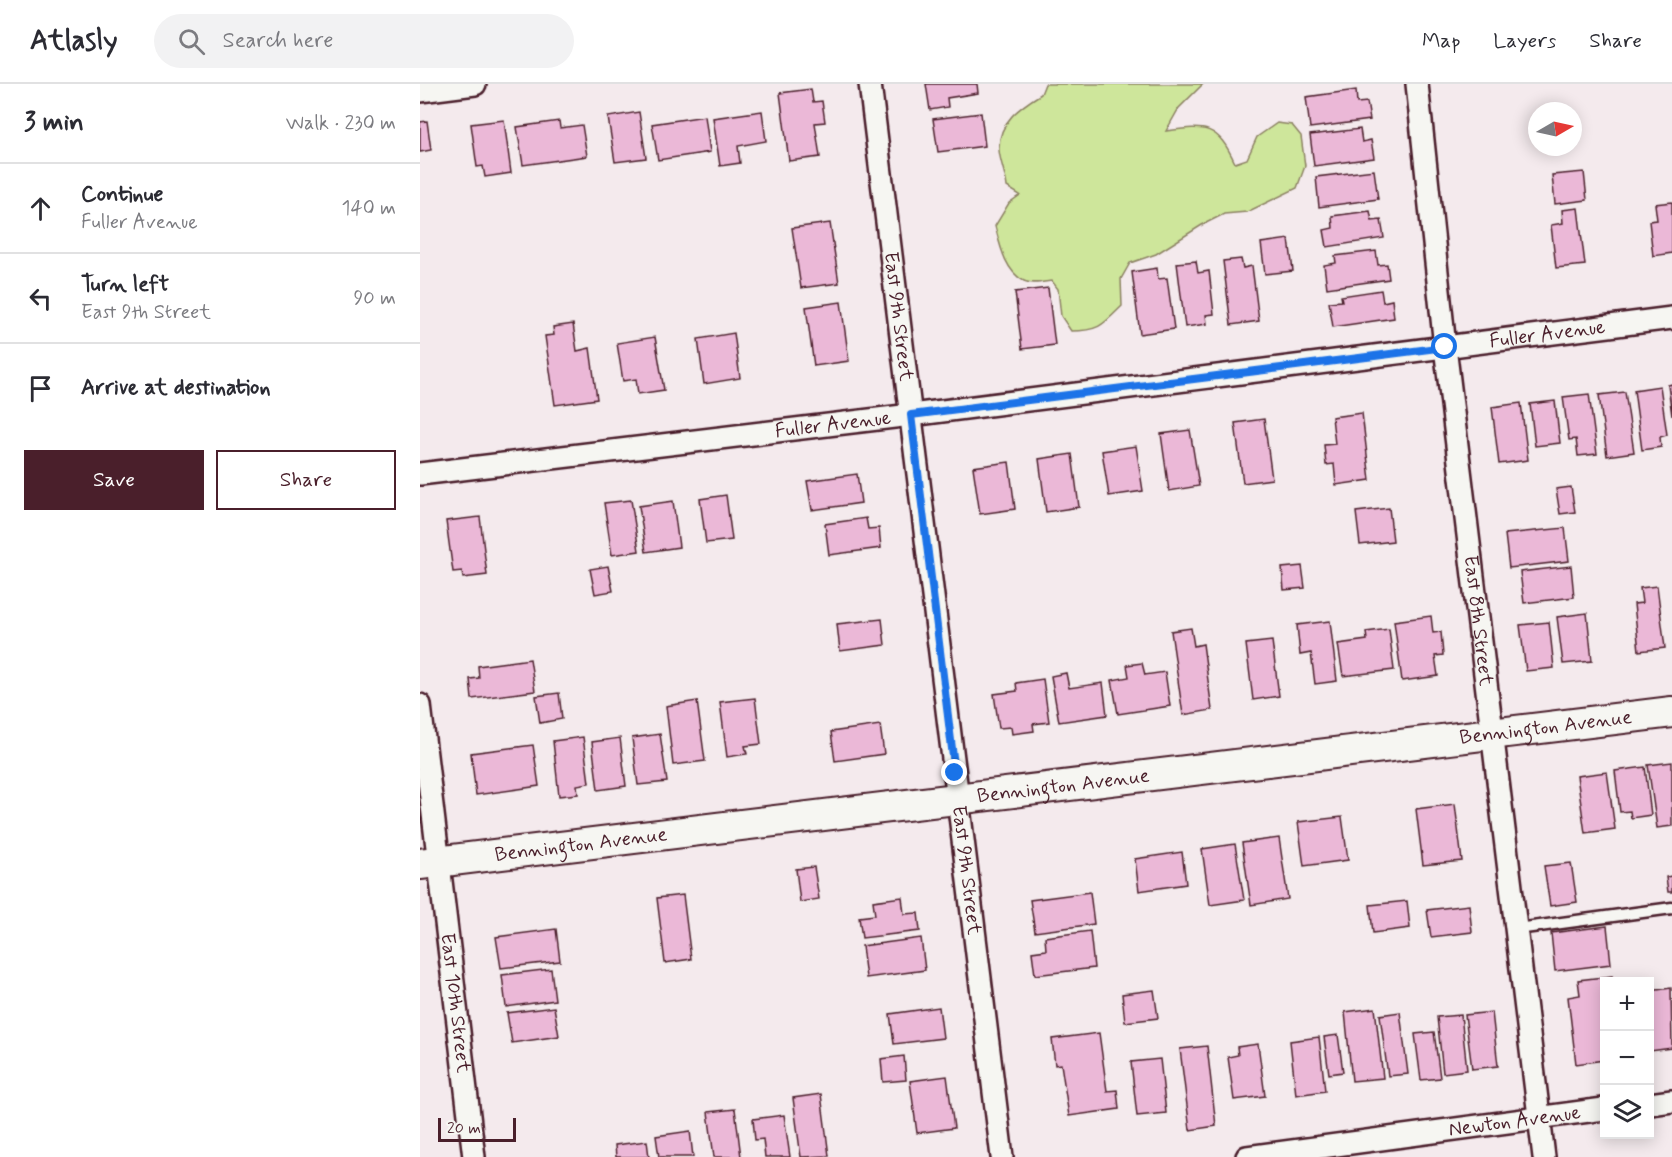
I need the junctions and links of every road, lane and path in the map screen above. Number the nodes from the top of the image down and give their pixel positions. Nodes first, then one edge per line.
1 (473, 84) edge
2 (870, 84) edge
3 (1417, 84) edge
4 (420, 91) edge
5 (1672, 318) edge
6 (1445, 347) junction
7 (911, 415) junction
8 (420, 474) edge
9 (420, 705) edge
10 (1672, 712) edge
11 (1493, 734) junction
12 (958, 800) junction
13 (429, 863) edge
14 (1672, 908) edge
15 (1516, 929) junction
16 (1672, 1101) edge
17 (1654, 1103) edge
18 (1600, 1110) edge
19 (1539, 1117) junction
20 (474, 1157) edge
21 (1002, 1157) edge
22 (1247, 1157) edge
23 (1544, 1157) edge

1 - 4 street
2 - 7 street, East 9th Street
3 - 6 street, East 8th Street
5 - 6 street, Fuller Avenue
6 - 7 street, Fuller Avenue
6 - 11 street, East 8th Street
7 - 8 street, Fuller Avenue
7 - 12 street, East 9th Street
9 - 13 street, East 10th Street
10 - 11 street, Bennington Avenue
11 - 12 street, Bennington Avenue
11 - 15 street, East 8th Street
12 - 13 street, Bennington Avenue
12 - 21 street, East 9th Street
13 - 20 street, East 10th Street
14 - 15 lane
15 - 19 street, East 8th Street
16 - 17 street
18 - 19 street, Newton Avenue
19 - 22 street, Newton Avenue
19 - 23 street, East 8th Street

